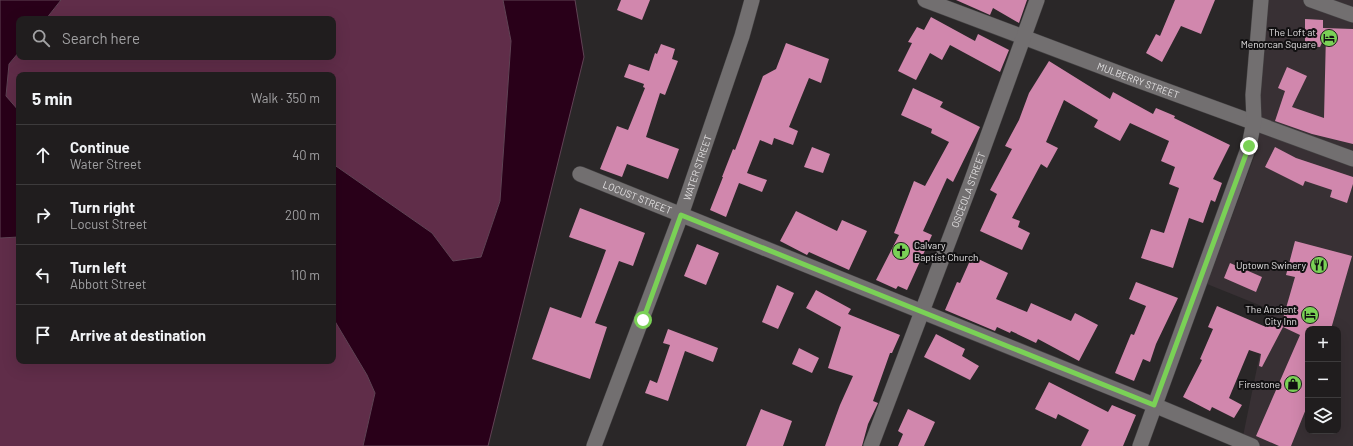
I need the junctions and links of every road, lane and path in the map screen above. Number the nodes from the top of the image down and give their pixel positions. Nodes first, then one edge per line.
1 (752, 0) edge
2 (925, 0) edge
3 (1037, 0) edge
4 (1261, 0) edge
5 (1311, 0) edge
6 (1353, 15) edge
7 (1023, 37) junction
8 (1254, 122) junction
9 (1353, 159) edge
10 (580, 174) dead end
11 (681, 215) junction
12 (922, 312) junction
13 (1154, 405) junction
14 (594, 446) edge
15 (871, 446) edge
16 (1140, 446) edge
17 (1252, 446) edge

1 - 11 street, WATER STREET
2 - 7 street, MULBERRY STREET
3 - 7 street, OSCEOLA STREET
4 - 8 street
5 - 6 street
7 - 8 street, MULBERRY STREET
7 - 12 street, OSCEOLA STREET
8 - 9 street, MULBERRY STREET
8 - 13 street
10 - 11 street, LOCUST STREET
11 - 12 street, LOCUST STREET
11 - 14 street, WATER STREET
12 - 13 street, LOCUST STREET
12 - 15 street, OSCEOLA STREET
13 - 16 street
13 - 17 street, LOCUST STREET

